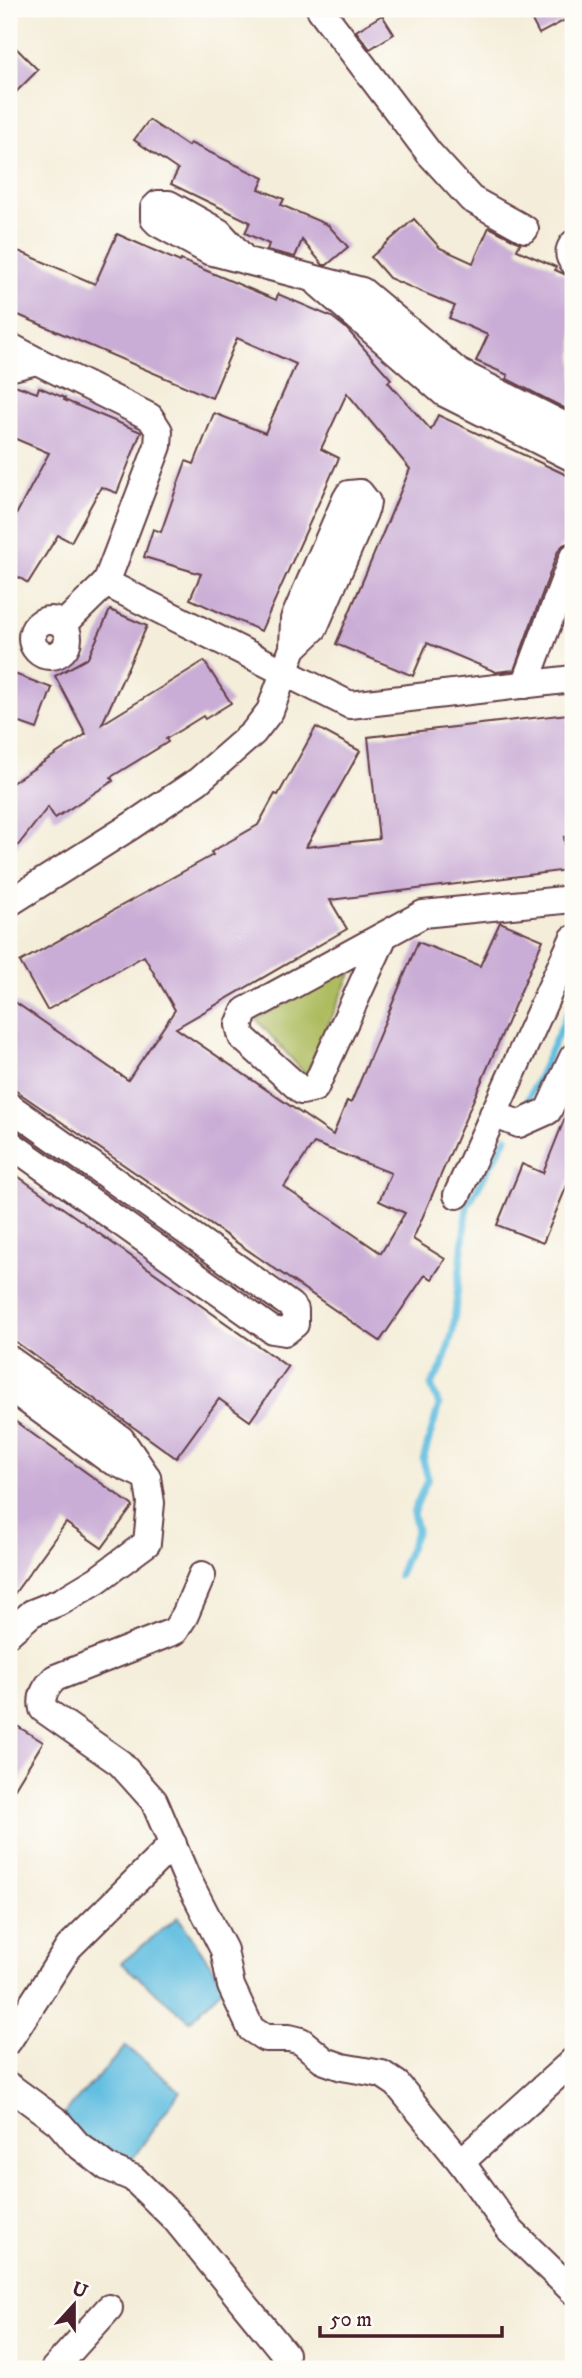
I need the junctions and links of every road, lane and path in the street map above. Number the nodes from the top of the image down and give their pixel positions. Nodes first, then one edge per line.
1 (320, 9) edge
2 (525, 229) dead end
3 (573, 244) edge
4 (246, 261) dead end
5 (573, 262) edge
6 (9, 346) edge
7 (37, 361) junction
8 (9, 368) edge
9 (451, 382) junction
10 (573, 430) edge
11 (573, 458) edge
12 (573, 558) edge
13 (106, 583) junction
14 (63, 625) dead end
15 (293, 648) junction
16 (284, 673) junction
17 (573, 679) edge
18 (525, 685) junction
19 (573, 899) edge
20 (9, 903) edge
21 (384, 936) junction
22 (573, 939) edge
23 (573, 1057) edge
24 (9, 1106) edge
25 (493, 1114) junction
26 (9, 1143) edge
27 (83, 1159) junction
28 (66, 1184) junction
29 (457, 1195) dead end
30 (9, 1359) edge
31 (9, 1387) edge
32 (147, 1477) junction
33 (202, 1575) dead end
34 (9, 1633) edge
35 (173, 1844) junction
36 (9, 2040) edge
37 (573, 2061) edge
38 (9, 2086) edge
39 (461, 2162) junction
40 (573, 2291) edge
41 (109, 2308) dead end
42 (54, 2369) edge
43 (283, 2369) edge

1 - 2 street
3 - 5 street
4 - 9 street
6 - 7 street
7 - 8 street
7 - 13 street
9 - 10 street
9 - 11 street
12 - 18 street
13 - 14 street
13 - 16 street
15 - 15 street
15 - 16 street
16 - 18 street
16 - 20 street
17 - 18 street
19 - 21 street
21 - 21 street
22 - 25 street
23 - 25 street
24 - 27 street
25 - 29 street
26 - 28 street
27 - 28 street
27 - 28 street
30 - 32 street
31 - 32 street
32 - 34 street
33 - 35 street
35 - 36 street
35 - 39 street
37 - 39 street
38 - 43 street
39 - 40 street
41 - 42 street

